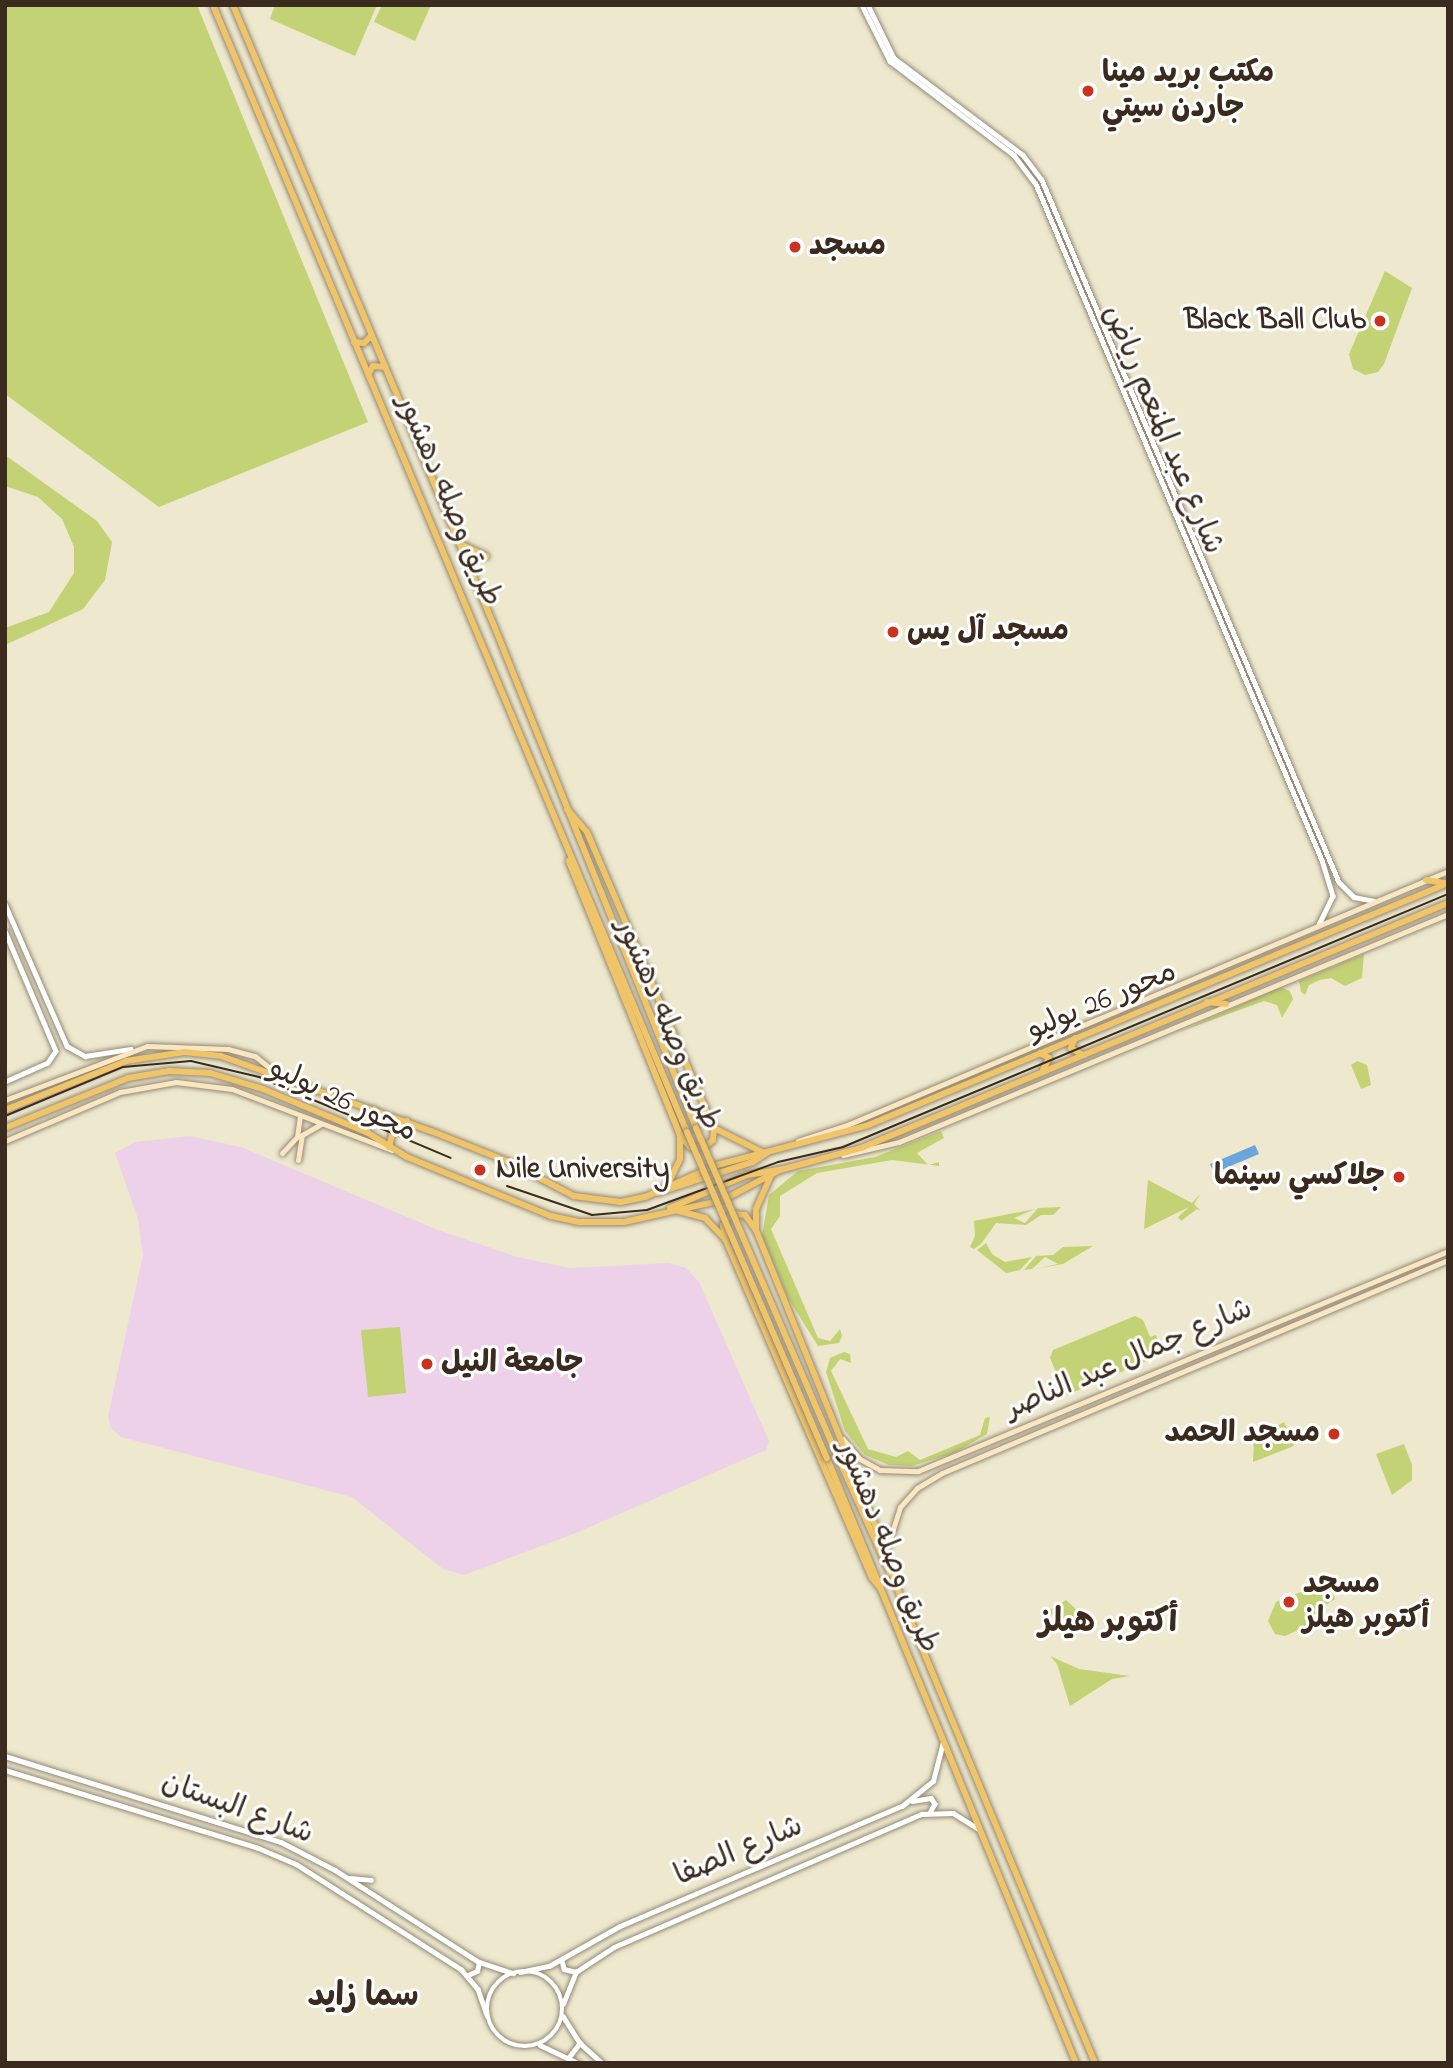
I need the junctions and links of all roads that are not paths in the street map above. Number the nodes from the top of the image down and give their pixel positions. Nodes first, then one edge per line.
1 (213, 5) edge
2 (233, 5) edge
3 (863, 5) edge
4 (868, 5) edge
5 (1096, 304) junction
6 (1086, 306) junction
7 (1102, 320) junction
8 (1093, 323) junction
9 (371, 336) junction
10 (354, 342) junction
11 (385, 367) junction
12 (369, 373) junction
13 (458, 542) junction
14 (486, 556) dead end
15 (1248, 679) junction
16 (566, 807) junction
17 (553, 810) junction
18 (1448, 872) edge
19 (1426, 880) junction
20 (1339, 883) junction
21 (1448, 883) edge
22 (1331, 885) junction
23 (1379, 901) junction
24 (1448, 903) edge
25 (5, 904) edge
26 (1448, 914) edge
27 (1318, 927) junction
28 (5, 931) edge
29 (1212, 975) junction
30 (1206, 1002) junction
31 (1226, 1004) junction
32 (51, 1009) junction
33 (42, 1012) junction
34 (1074, 1038) junction
35 (130, 1049) junction
36 (1040, 1053) junction
37 (1083, 1054) junction
38 (275, 1072) junction
39 (1042, 1072) junction
40 (5, 1082) edge
41 (5, 1100) edge
42 (374, 1109) junction
43 (5, 1110) edge
44 (300, 1115) junction
45 (407, 1121) junction
46 (321, 1124) junction
47 (5, 1128) edge
48 (714, 1128) junction
49 (360, 1130) junction
50 (680, 1135) junction
51 (5, 1141) edge
52 (785, 1148) junction
53 (392, 1149) junction
54 (772, 1150) junction
55 (762, 1152) junction
56 (282, 1153) dead end
57 (843, 1155) junction
58 (298, 1160) dead end
59 (780, 1170) junction
60 (771, 1175) junction
61 (667, 1187) junction
62 (655, 1193) junction
63 (673, 1210) junction
64 (659, 1214) junction
65 (756, 1230) junction
66 (726, 1239) junction
67 (1448, 1251) edge
68 (1448, 1260) edge
69 (1312, 1307) junction
70 (1295, 1315) junction
71 (1318, 1315) junction
72 (1299, 1323) junction
73 (837, 1430) junction
74 (918, 1471) junction
75 (925, 1482) junction
76 (886, 1551) junction
77 (896, 1586) junction
78 (881, 1589) junction
79 (943, 1741) junction
80 (5, 1756) edge
81 (5, 1770) edge
82 (68, 1775) junction
83 (92, 1782) junction
84 (69, 1789) junction
85 (87, 1794) junction
86 (912, 1801) junction
87 (930, 1811) junction
88 (980, 1830) junction
89 (348, 1878) junction
90 (370, 1880) dead end
91 (562, 1960) junction
92 (479, 1962) junction
93 (520, 1972) junction
94 (576, 1972) junction
95 (513, 1973) junction
96 (468, 1975) junction
97 (563, 2004) junction
98 (487, 2015) junction
99 (562, 2016) junction
100 (580, 2043) junction
101 (539, 2045) junction
102 (569, 2057) junction
103 (578, 2063) edge
104 (602, 2063) edge
105 (1076, 2063) edge
106 (1095, 2063) edge

1 - 10 main road, طريق وصله دهشور
2 - 9 main road, طريق وصله دهشور
3 - 6 street, شارع عبد المنعم رياض
4 - 5 street, شارع عبد المنعم رياض
5 - 6 street
5 - 7 street, شارع عبد المنعم رياض
6 - 8 street, شارع عبد المنعم رياض
7 - 8 street
7 - 15 street, شارع عبد المنعم رياض
8 - 15 street, شارع عبد المنعم رياض
9 - 10 main road
9 - 11 main road, طريق وصله دهشور
10 - 12 main road, طريق وصله دهشور
11 - 12 main road
11 - 13 main road, طريق وصله دهشور
12 - 17 main road, طريق وصله دهشور
13 - 14 main road
13 - 16 main road, طريق وصله دهشور
15 - 20 street, شارع عبد المنعم رياض
15 - 22 street, شارع عبد المنعم رياض
16 - 48 main road
16 - 77 main road, طريق وصله دهشور, bridge
17 - 50 main road
17 - 78 main road, طريق وصله دهشور, bridge
18 - 19 main road
19 - 21 main road
19 - 23 main road
20 - 22 street
20 - 23 street
21 - 29 main road, محور 26 يوليو
22 - 27 street
23 - 27 main road
24 - 30 main road, محور 26 يوليو
25 - 32 street
26 - 31 main road
27 - 29 main road
28 - 33 street
29 - 34 main road, محور 26 يوليو
29 - 52 main road
30 - 31 main road
30 - 37 main road, محور 26 يوليو
31 - 57 main road
32 - 33 street
32 - 35 street
33 - 40 street
34 - 36 main road, محور 26 يوليو
34 - 37 main road
35 - 38 main road
35 - 41 main road
36 - 39 main road
36 - 52 main road, محور 26 يوليو
37 - 39 main road, محور 26 يوليو
38 - 42 main road, محور 26 يوليو
38 - 43 main road, محور 26 يوليو
39 - 57 main road, محور 26 يوليو
42 - 45 main road, محور 26 يوليو
42 - 49 main road
44 - 46 main road
44 - 51 main road
44 - 56 main road
45 - 53 main road
45 - 62 main road, محور 26 يوليو
46 - 53 main road
46 - 58 main road
47 - 49 main road, محور 26 يوليو
48 - 50 main road
48 - 55 main road
49 - 53 main road, محور 26 يوليو
50 - 61 main road
52 - 54 main road, محور 26 يوليو
53 - 64 main road, محور 26 يوليو
54 - 55 main road, محور 26 يوليو
54 - 62 main road, محور 26 يوليو
55 - 61 main road, محور 26 يوليو
57 - 59 main road, محور 26 يوليو
59 - 60 main road, محور 26 يوليو
59 - 64 main road, محور 26 يوليو
60 - 63 main road, محور 26 يوليو
60 - 65 main road
61 - 62 main road, محور 26 يوليو
63 - 64 main road, محور 26 يوليو
63 - 66 main road
65 - 66 main road
65 - 73 main road
66 - 78 main road
67 - 69 main road, شارع جمال عبد الناصر
68 - 71 main road, شارع جمال عبد الناصر
69 - 70 main road, شارع جمال عبد الناصر
69 - 71 main road
70 - 72 main road
70 - 74 main road, شارع جمال عبد الناصر
71 - 72 main road, شارع جمال عبد الناصر
72 - 75 main road, شارع جمال عبد الناصر
73 - 74 main road, شارع جمال عبد الناصر
73 - 76 main road
74 - 75 main road
75 - 76 main road, شارع جمال عبد الناصر
76 - 77 main road
77 - 106 main road, طريق وصله دهشور
78 - 79 main road, طريق وصله دهشور
79 - 86 street, شارع الصفا
79 - 88 main road, طريق وصله دهشور
80 - 82 street, شارع البستان
81 - 84 street, شارع البستان
82 - 83 street, شارع البستان
82 - 84 street
83 - 85 street
83 - 89 street, شارع البستان
84 - 85 street, شارع البستان
85 - 96 street, شارع البستان
86 - 87 street
86 - 91 street, شارع الصفا
87 - 88 street
87 - 94 street, شارع الصفا
88 - 105 main road, طريق وصله دهشور
89 - 90 street
89 - 92 street, شارع البستان
91 - 93 street, شارع الصفا
91 - 94 street
92 - 95 street, شارع البستان
92 - 96 street
93 - 95 street
93 - 97 street
94 - 97 street
95 - 98 street
96 - 98 street
97 - 99 street
98 - 101 street
99 - 100 street
99 - 101 street
100 - 102 street
100 - 104 street
101 - 102 street
102 - 103 street

